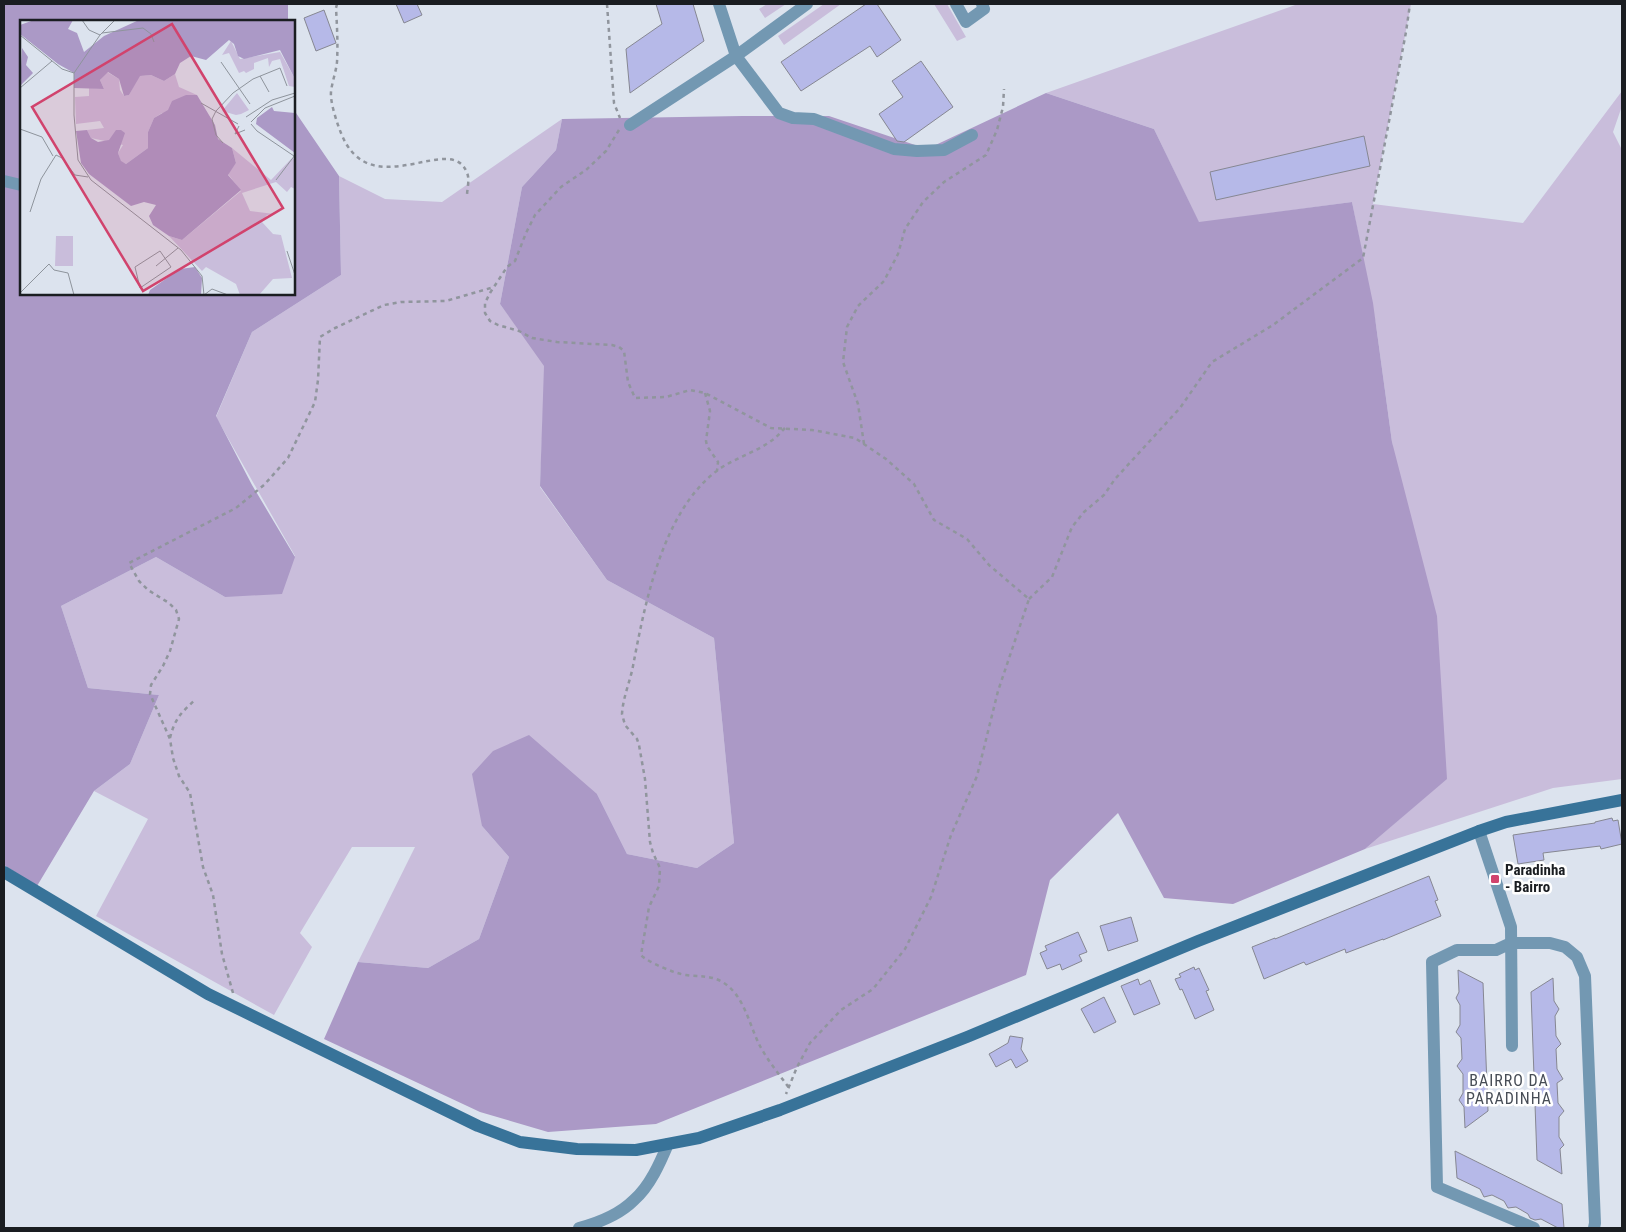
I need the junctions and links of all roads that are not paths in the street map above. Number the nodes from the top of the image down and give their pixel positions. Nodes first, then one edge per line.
1 (718, 4) edge
2 (807, 4) edge
3 (956, 4) edge
4 (982, 4) edge
5 (736, 56) junction
6 (626, 121) road end
7 (972, 135) dead end
8 (4, 181) edge
9 (20, 185) edge
10 (1622, 800) edge
11 (1479, 831) junction
12 (4, 872) edge
13 (1511, 944) junction
14 (1512, 1046) dead end
15 (668, 1144) junction
16 (579, 1228) edge
17 (1534, 1228) edge
18 (1594, 1228) edge

1 - 5 street
2 - 5 street
3 - 4 street
5 - 6 street
5 - 7 street
8 - 9 street
10 - 11 street
11 - 13 street
11 - 15 street
12 - 15 street
13 - 14 street
13 - 17 street
13 - 18 street
15 - 16 street

